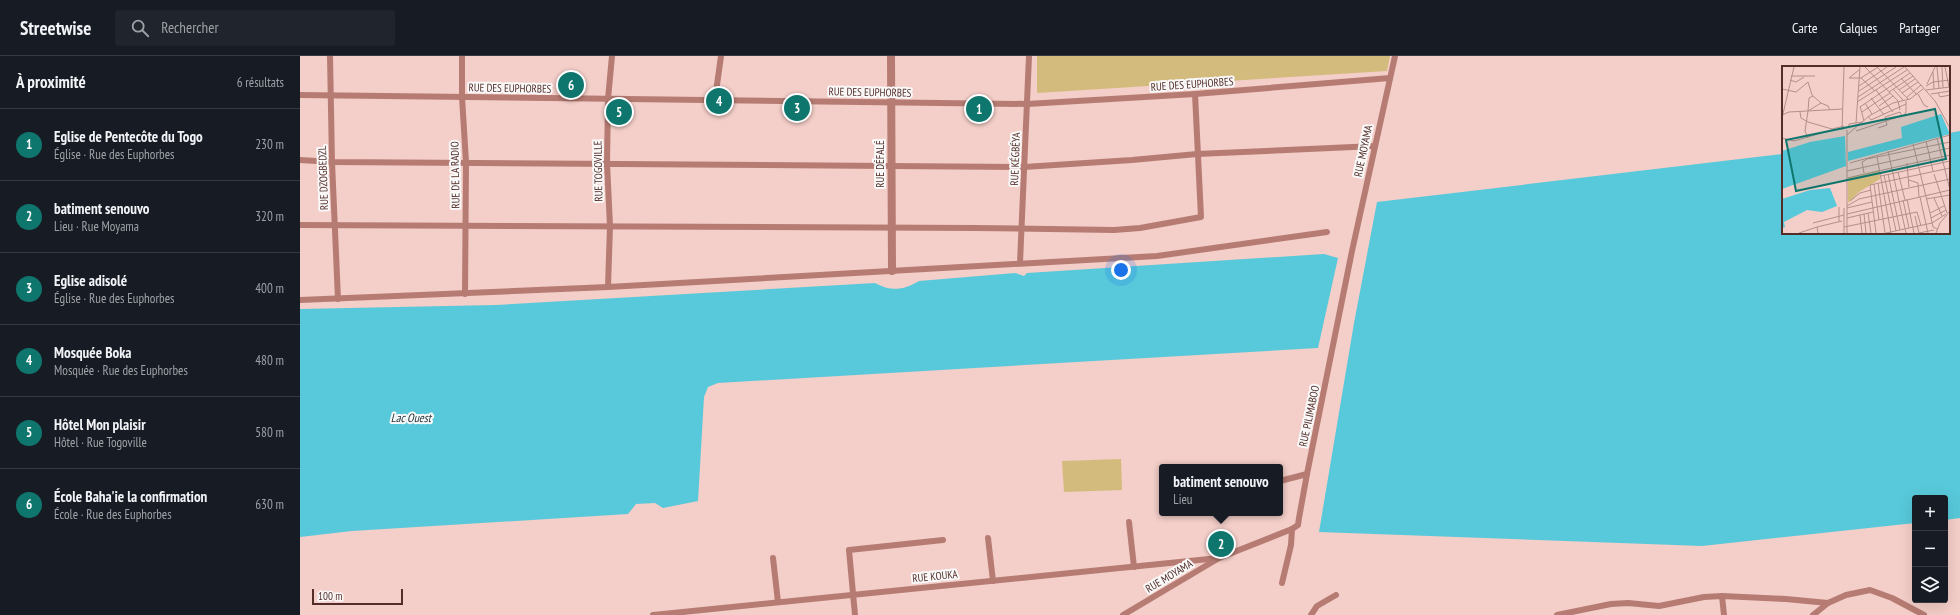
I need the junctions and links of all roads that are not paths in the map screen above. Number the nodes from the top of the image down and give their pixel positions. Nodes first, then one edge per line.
1 (330, 56) edge
2 (462, 56) edge
3 (612, 56) edge
4 (721, 56) edge
5 (891, 56) edge
6 (1029, 56) edge
7 (1395, 56) edge
8 (1390, 78) junction
9 (1195, 94) junction
10 (300, 95) edge
11 (331, 97) junction
12 (462, 97) junction
13 (608, 99) junction
14 (715, 99) junction
15 (891, 103) junction
16 (1027, 104) junction
17 (1375, 146) junction
18 (1197, 154) junction
19 (300, 160) edge
20 (332, 162) junction
21 (466, 162) junction
22 (607, 164) junction
23 (891, 166) junction
24 (1024, 167) junction
25 (300, 225) edge
26 (334, 225) junction
27 (465, 226) junction
28 (610, 226) junction
29 (892, 228) junction
30 (1022, 229) junction
31 (1327, 232) dead end
32 (1352, 251) joint
33 (1020, 263) junction
34 (892, 271) junction
35 (608, 287) junction
36 (465, 294) junction
37 (338, 299) junction
38 (300, 300) edge
39 (1307, 474) junction
40 (1283, 480) edge
41 (1129, 522) dead end
42 (1292, 529) junction
43 (988, 538) dead end
44 (943, 540) dead end
45 (773, 558) dead end
46 (1219, 558) junction
47 (1134, 567) junction
48 (994, 581) junction
49 (1282, 583) dead end
50 (854, 594) junction
51 (1336, 595) dead end
52 (1722, 596) junction
53 (778, 602) junction
54 (1828, 604) junction
55 (662, 614) edge
56 (653, 615) edge
57 (855, 615) edge
58 (1124, 615) edge
59 (1311, 615) edge
60 (1557, 615) edge
61 (1724, 615) edge
62 (1814, 615) edge
63 (1924, 615) edge

1 - 11 street, RUE DZOGBEDZL
2 - 12 street, RUE DE LA RADIO
3 - 13 street, RUE TOGOVILLE
4 - 14 street
5 - 15 street, RUE DÉFALÉ
6 - 16 street, RUE KÉGBÉYA
7 - 8 street, RUE MOYAMA
8 - 9 street, RUE DES EUPHORBES
8 - 17 street, RUE MOYAMA
9 - 16 street, RUE DES EUPHORBES
9 - 18 street
10 - 11 street, RUE DES EUPHORBES
11 - 12 street, RUE DES EUPHORBES
11 - 20 street, RUE DZOGBEDZL
12 - 13 street, RUE DES EUPHORBES
12 - 21 street, RUE DE LA RADIO
13 - 14 street, RUE DES EUPHORBES
13 - 22 street, RUE TOGOVILLE
14 - 15 street, RUE DES EUPHORBES
15 - 16 street, RUE DES EUPHORBES
15 - 23 street, RUE DÉFALÉ
16 - 24 street, RUE KÉGBÉYA
17 - 18 street
17 - 32 street, RUE MOYAMA
18 - 24 street
18 - 30 street
19 - 20 street
20 - 21 street
20 - 26 street, RUE DZOGBEDZL
21 - 22 street
21 - 27 street, RUE DE LA RADIO
22 - 23 street
22 - 28 street, RUE TOGOVILLE
23 - 24 street
23 - 29 street, RUE DÉFALÉ
24 - 30 street, RUE KÉGBÉYA
25 - 26 street
26 - 27 street
26 - 37 street, RUE DZOGBEDZL
27 - 28 street
27 - 36 street, RUE DE LA RADIO
28 - 29 street
28 - 35 street, RUE TOGOVILLE
29 - 30 street
29 - 34 street, RUE DÉFALÉ
30 - 33 street, RUE KÉGBÉYA
31 - 33 street
32 - 39 street, RUE PILIMABOO
33 - 34 street
34 - 35 street
35 - 36 street
36 - 37 street
37 - 38 street
39 - 40 street
39 - 42 street, RUE PILIMABOO
41 - 47 street
42 - 46 street, RUE MOYAMA
42 - 49 street, RUE PILIMABOO
43 - 48 street
44 - 50 street
45 - 53 street
46 - 47 street, RUE KOUKA
46 - 58 street, RUE MOYAMA
47 - 48 street, RUE KOUKA
48 - 50 street, RUE KOUKA
50 - 53 street, RUE KOUKA
50 - 57 street
51 - 59 street
52 - 54 street
52 - 60 street
52 - 61 street
53 - 55 street, RUE KOUKA
54 - 62 street
54 - 63 street
55 - 56 street, RUE KOUKA

